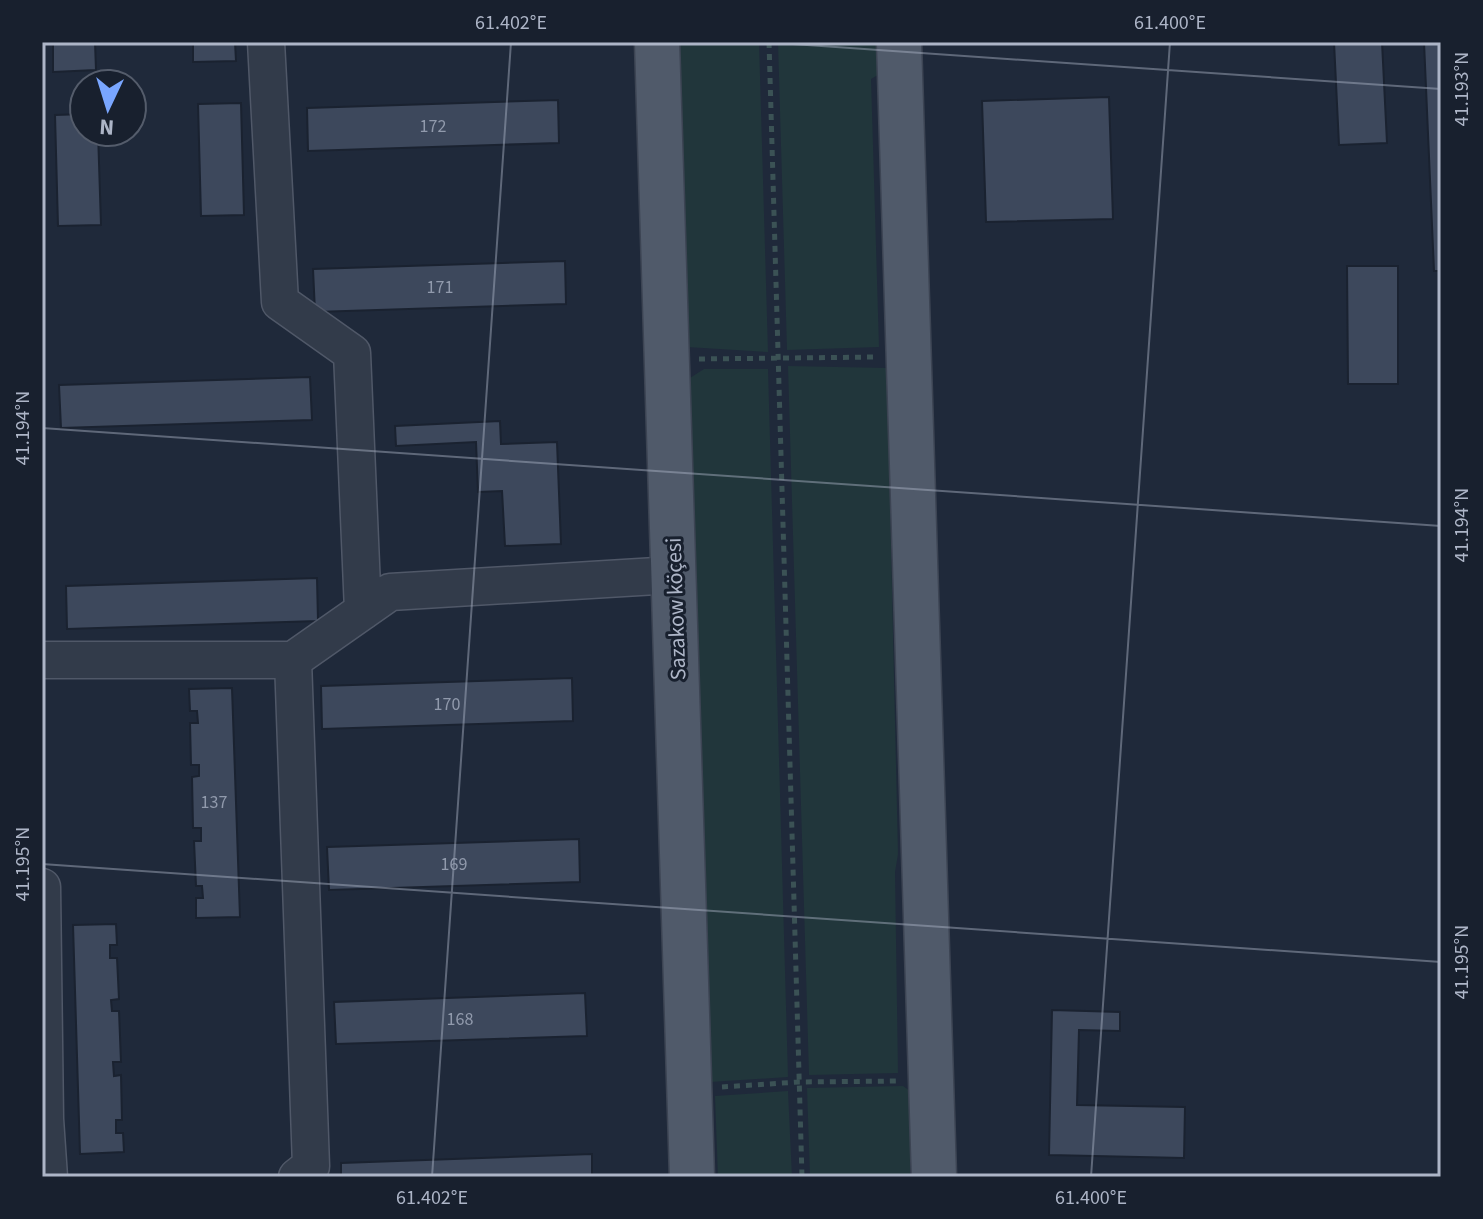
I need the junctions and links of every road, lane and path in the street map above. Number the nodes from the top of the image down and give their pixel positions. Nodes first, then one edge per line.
1 (266, 42) edge
2 (657, 42) edge
3 (769, 42) edge
4 (899, 42) edge
5 (778, 357) junction
6 (882, 357) dead end
7 (692, 359) dead end
8 (673, 575) junction
9 (363, 611) junction
10 (42, 660) edge
11 (293, 660) junction
12 (42, 887) edge
13 (905, 1081) dead end
14 (799, 1082) junction
15 (713, 1087) dead end
16 (49, 1177) edge
17 (297, 1177) edge
18 (692, 1177) edge
19 (802, 1177) edge
20 (934, 1177) edge

1 - 9 street
2 - 8 main road, Sazakow köçesi
3 - 5 path
4 - 20 main road
5 - 6 path
5 - 7 path
5 - 14 path
8 - 9 street
8 - 18 main road, Sazakow köçesi
9 - 11 street
10 - 11 street
11 - 17 street
12 - 16 street
13 - 14 path
14 - 15 path
14 - 19 path

